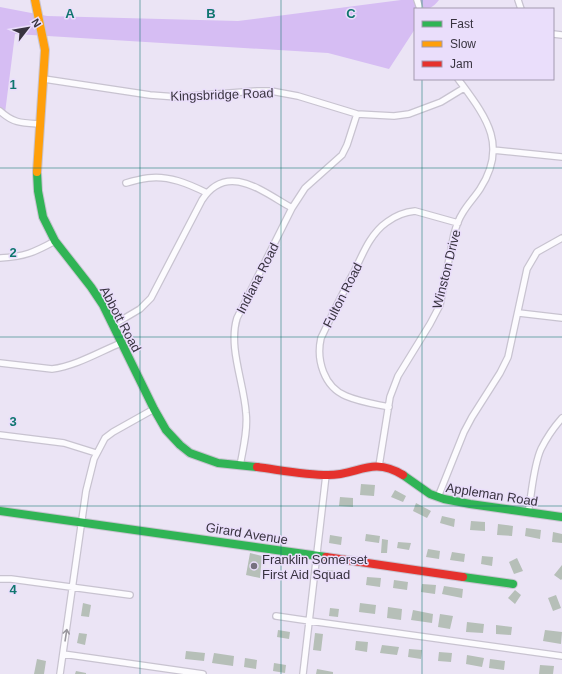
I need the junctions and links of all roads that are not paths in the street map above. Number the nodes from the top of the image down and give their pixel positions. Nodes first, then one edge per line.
1 (35, 0) edge
2 (44, 79) junction
3 (459, 80) edge
4 (464, 88) junction
5 (0, 111) edge
6 (357, 114) junction
7 (41, 124) junction
8 (493, 150) junction
9 (562, 157) edge
10 (126, 183) dead end
11 (207, 193) junction
12 (292, 208) junction
13 (458, 223) junction
14 (562, 238) edge
15 (56, 241) junction
16 (0, 258) edge
17 (519, 313) junction
18 (562, 318) edge
19 (113, 325) junction
20 (121, 343) junction
21 (0, 363) edge
22 (389, 407) junction
23 (154, 409) junction
24 (562, 418) edge
25 (0, 435) edge
26 (96, 453) junction
27 (240, 466) junction
28 (379, 466) junction
29 (326, 475) junction
30 (438, 497) junction
31 (0, 511) edge
32 (528, 513) junction
33 (562, 517) edge
34 (82, 522) junction
35 (317, 556) junction
36 (0, 579) edge
37 (513, 584) dead end
38 (73, 588) junction
39 (130, 595) dead end
40 (276, 616) dead end
41 (310, 622) junction
42 (63, 654) junction
43 (562, 656) edge
44 (178, 672) edge
45 (60, 674) edge
46 (203, 674) edge
47 (303, 674) edge

1 - 2 street, Abbott Road
2 - 6 street, Kingsbridge Road
2 - 7 street, Abbott Road
3 - 4 street, Winston Drive
4 - 6 street, Kingsbridge Road
4 - 8 street, Winston Drive
5 - 7 street
6 - 12 street, Indiana Road
7 - 15 street, Abbott Road
8 - 9 street
8 - 13 street, Winston Drive
10 - 11 street
11 - 12 street
11 - 19 street
12 - 27 street, Indiana Road
13 - 22 street, Winston Drive
13 - 22 street, Fulton Road
14 - 17 street
15 - 16 street
15 - 19 street, Abbott Road
17 - 18 street
17 - 30 street
19 - 20 street, Abbott Road
20 - 21 street
20 - 23 street, Abbott Road
22 - 28 street, Winston Drive
23 - 26 street
23 - 27 street, Abbott Road
24 - 32 street
25 - 26 street
26 - 34 street
27 - 29 street, Abbott Road
28 - 29 street, Abbott Road
28 - 30 street, Appleman Road
29 - 35 street
30 - 32 street, Appleman Road
31 - 34 street, Girard Avenue
32 - 33 street, Appleman Road
34 - 35 street, Girard Avenue
34 - 38 street
35 - 37 street, Girard Avenue
35 - 41 street
36 - 38 street
38 - 39 street
42 -> 38 street
40 - 41 street
41 - 43 street
41 - 47 street
42 - 44 street
42 - 45 street
44 - 46 street

